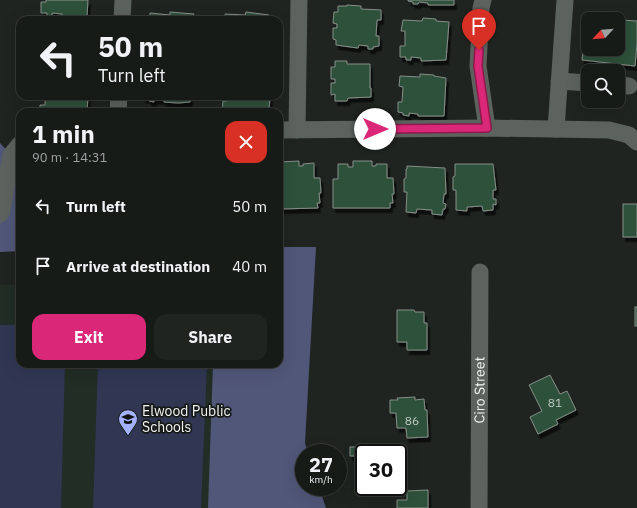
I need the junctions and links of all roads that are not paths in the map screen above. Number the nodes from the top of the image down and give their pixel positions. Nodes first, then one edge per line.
1 (123, 0) edge
2 (299, 0) edge
3 (482, 0) edge
4 (565, 0) edge
5 (122, 16) edge
6 (559, 81) junction
7 (581, 83) edge
8 (487, 128) junction
9 (556, 129) junction
10 (283, 130) edge
11 (297, 130) junction
12 (637, 142) edge
13 (16, 149) edge
14 (0, 214) edge
15 (480, 272) dead end
16 (479, 508) edge

1 - 5 street
2 - 11 street
3 - 8 street
4 - 6 street
6 - 7 street
6 - 9 street
8 - 9 street
8 - 11 street
9 - 12 street
10 - 11 street
13 - 14 street
15 - 16 street, Ciro Street

